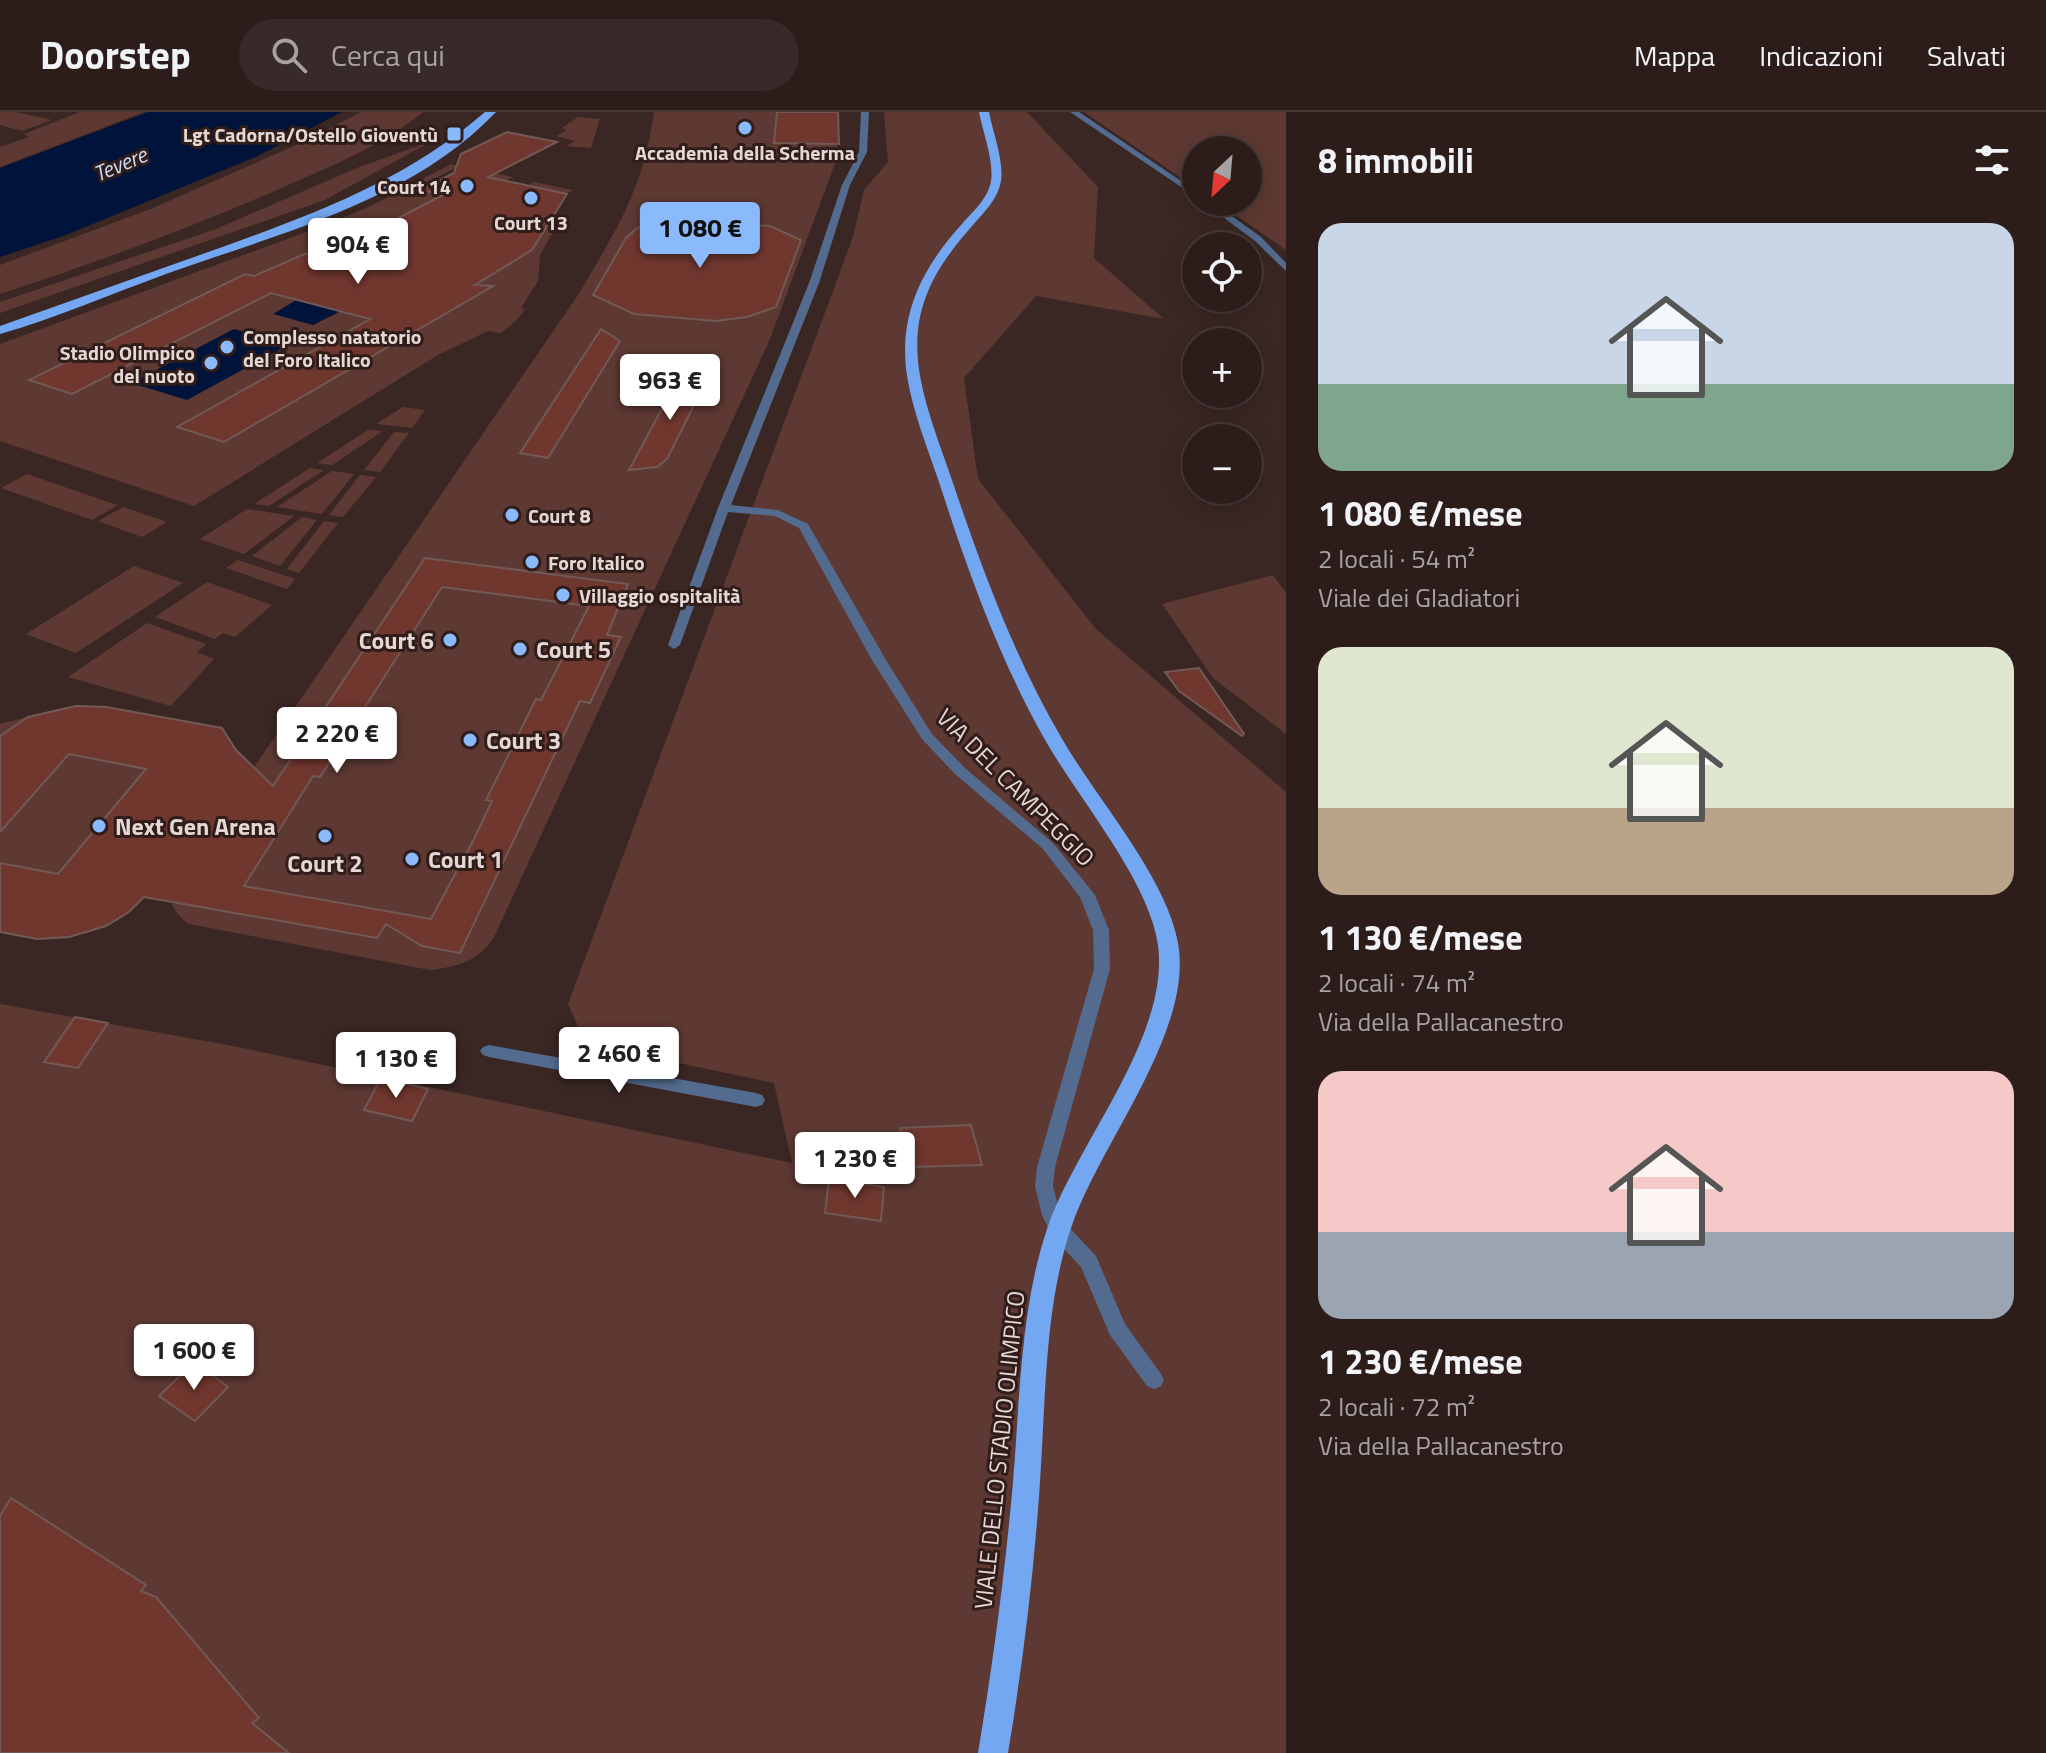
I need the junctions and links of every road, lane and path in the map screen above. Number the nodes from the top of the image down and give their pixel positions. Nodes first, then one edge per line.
1 (491, 112) edge
2 (865, 112) edge
3 (984, 112) edge
4 (1074, 112) edge
5 (1182, 185) edge
6 (1226, 216) edge
7 (1286, 268) edge
8 (0, 330) edge
9 (724, 508) junction
10 (674, 645) dead end
11 (489, 1051) dead end
12 (756, 1100) dead end
13 (1059, 1230) junction
14 (1154, 1380) dead end
15 (993, 1753) edge

1 - 8 main road
2 - 9 street
3 - 13 main road, VIALE DELLO STADIO OLIMPICO
4 - 5 street
6 - 7 street
9 - 10 street
9 - 13 street, VIA DEL CAMPEGGIO
11 - 12 street
13 - 14 street
13 - 15 main road, VIALE DELLO STADIO OLIMPICO

